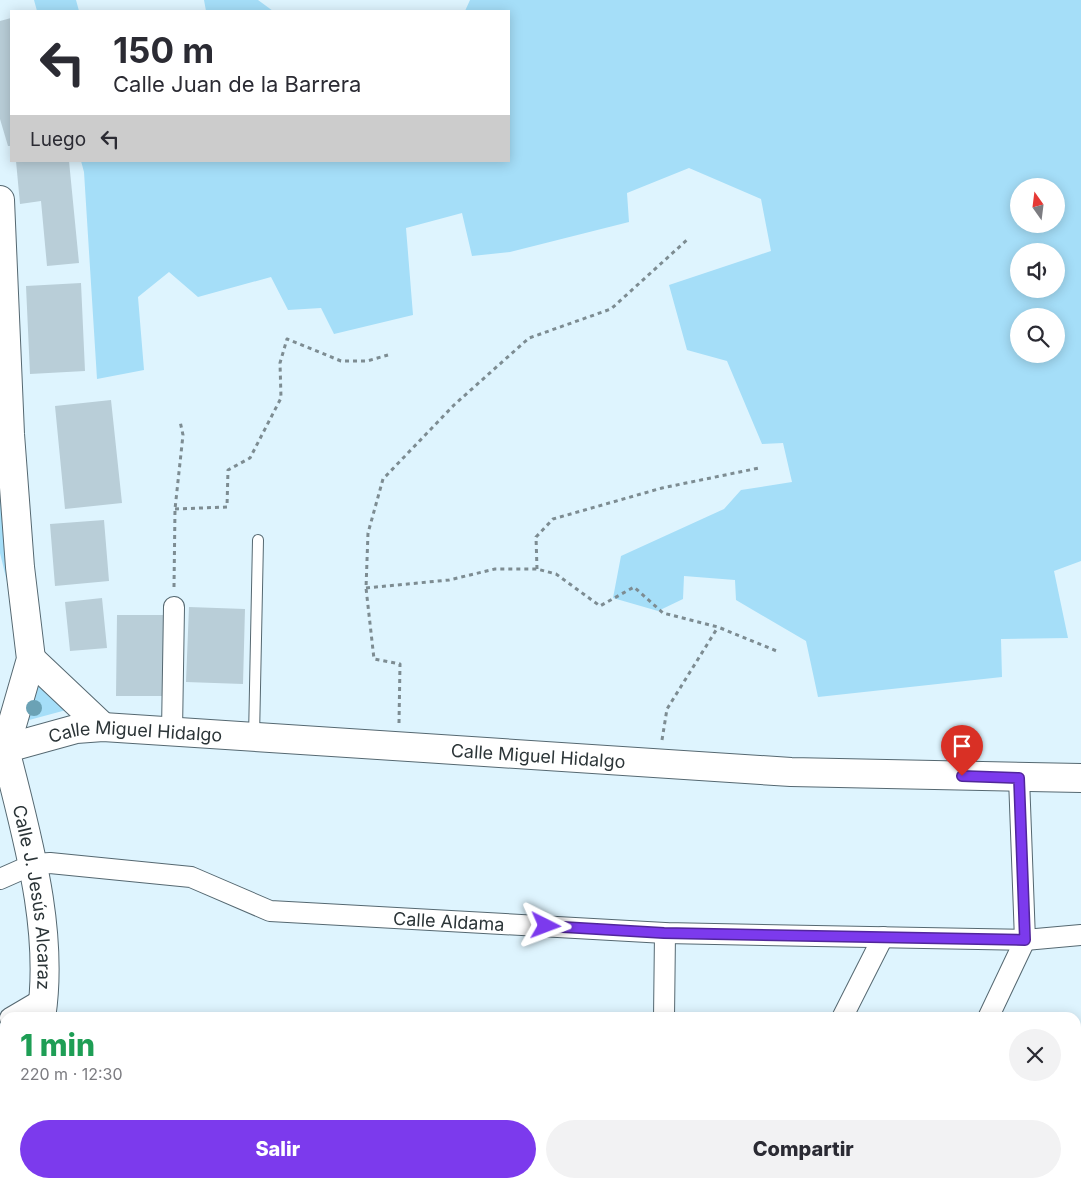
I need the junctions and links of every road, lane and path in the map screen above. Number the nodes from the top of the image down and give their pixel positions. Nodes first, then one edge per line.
1 (0, 200) edge
2 (688, 239) dead end
3 (388, 355) dead end
4 (4, 398) edge
5 (180, 421) dead end
6 (759, 468) dead end
7 (174, 509) junction
8 (258, 540) dead end
9 (537, 569) junction
10 (366, 588) junction
11 (174, 607) joint
12 (718, 627) junction
13 (779, 652) dead end
14 (31, 659) junction
15 (103, 727) junction
16 (172, 731) junction
17 (254, 737) junction
18 (399, 746) junction
19 (2, 747) edge
20 (658, 763) junction
21 (1019, 778) junction
22 (1081, 778) edge
23 (34, 864) junction
24 (0, 879) edge
25 (664, 933) junction
26 (1081, 935) edge
27 (883, 936) junction
28 (1025, 940) junction
29 (43, 1008) edge
30 (30, 1012) edge
31 (664, 1012) edge
32 (845, 1012) edge
33 (991, 1012) edge

1 - 4 main road
2 - 10 path
3 - 7 path
4 - 14 main road
5 - 7 path
6 - 9 path
7 - 11 path
8 - 17 lane
9 - 10 path
9 - 12 path
10 - 18 path
11 - 16 street
12 - 13 path
12 - 20 path
14 - 15 main road
14 - 19 main road
15 - 16 main road, Calle Miguel Hidalgo
15 - 19 main road, Calle Miguel Hidalgo
16 - 17 main road, Calle Miguel Hidalgo
17 - 18 main road, Calle Miguel Hidalgo
18 - 20 main road, Calle Miguel Hidalgo
19 - 23 main road, Calle J. Jesús Alcaraz
20 - 21 main road, Calle Miguel Hidalgo
21 - 22 main road, Calle Miguel Hidalgo
21 - 28 street
23 - 24 street
23 - 25 street, Calle Aldama
23 - 29 main road, Calle J. Jesús Alcaraz
25 - 27 street, Calle Aldama
25 - 31 street
26 - 28 street, Calle Aldama
27 - 28 street, Calle Aldama
27 - 32 street
28 - 33 street
29 - 30 street

